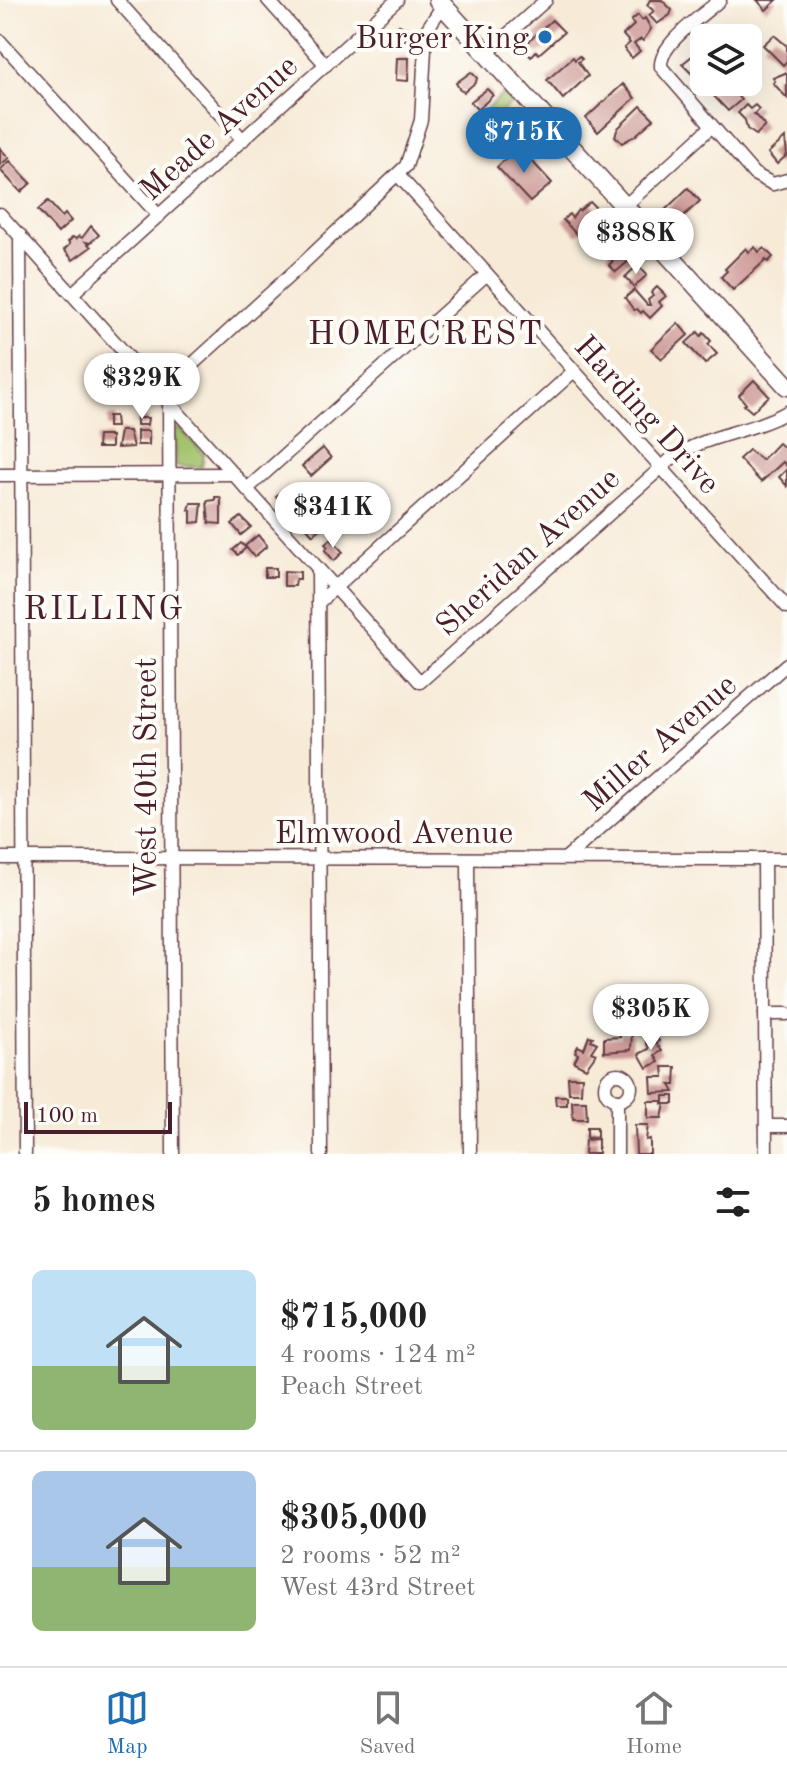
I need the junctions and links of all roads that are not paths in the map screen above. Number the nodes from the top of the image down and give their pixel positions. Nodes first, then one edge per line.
1 (117, 0) edge
2 (268, 0) edge
3 (397, 0) edge
4 (546, 0) edge
5 (720, 0) edge
6 (440, 3) edge
7 (0, 41) edge
8 (486, 54) junction
9 (326, 65) junction
10 (711, 127) junction
11 (243, 140) junction
12 (398, 175) junction
13 (787, 180) edge
14 (625, 206) junction
15 (0, 214) edge
16 (159, 216) junction
17 (20, 235) junction
18 (487, 274) junction
19 (73, 293) junction
20 (574, 371) junction
21 (787, 386) edge
22 (165, 396) junction
23 (787, 412) edge
24 (660, 467) junction
25 (21, 474) junction
26 (169, 474) junction
27 (234, 474) junction
28 (0, 475) edge
29 (247, 489) junction
30 (318, 570) junction
31 (334, 588) junction
32 (318, 603) junction
33 (787, 607) edge
34 (787, 664) edge
35 (0, 858) edge
36 (24, 858) junction
37 (171, 858) junction
38 (320, 858) junction
39 (566, 858) junction
40 (468, 859) junction
41 (764, 859) junction
42 (787, 859) edge
43 (765, 1014) junction
44 (787, 1014) edge
45 (617, 1100) dead end
46 (766, 1126) junction
47 (787, 1126) edge
48 (25, 1154) edge
49 (173, 1154) edge
50 (321, 1154) edge
51 (470, 1154) edge
52 (617, 1154) edge
53 (766, 1154) edge

1 - 11 street
2 - 9 street
3 - 9 street, Meade Avenue
4 - 8 street
5 - 10 street
6 - 8 main road
6 - 12 street
7 - 16 street
8 - 14 main road
9 - 11 street, Meade Avenue
10 - 13 street
10 - 14 street
11 - 16 street, Meade Avenue
12 - 18 street, Harding Drive
12 - 22 street
14 - 21 main road
15 - 17 street
16 - 19 street, Meade Avenue
17 - 19 street
17 - 25 street
18 - 20 street, Harding Drive
18 - 29 street
19 - 22 street
20 - 24 street, Harding Drive
20 - 31 street
22 - 26 street, West 40th Street
22 - 27 street
23 - 24 street, Sheridan Avenue
24 - 31 street, Sheridan Avenue
24 - 33 street, Harding Drive
25 - 26 street
25 - 28 street
25 - 36 street
26 - 27 street
26 - 37 street, West 40th Street
27 - 29 street
29 - 30 street
30 - 31 street
30 - 32 street
31 - 32 street
32 - 38 street
34 - 39 street, Miller Avenue
35 - 36 street, Elmwood Avenue
36 - 37 street, Elmwood Avenue
36 - 48 street
37 - 38 street, Elmwood Avenue
37 - 49 street, West 40th Street
38 - 40 street, Elmwood Avenue
38 - 50 street
39 - 40 street, Elmwood Avenue
39 - 41 street, Elmwood Avenue
40 - 51 street
41 - 42 street, Elmwood Avenue
41 - 43 street
43 - 44 street
43 - 46 street
45 - 52 street
46 - 47 street
46 - 53 street

